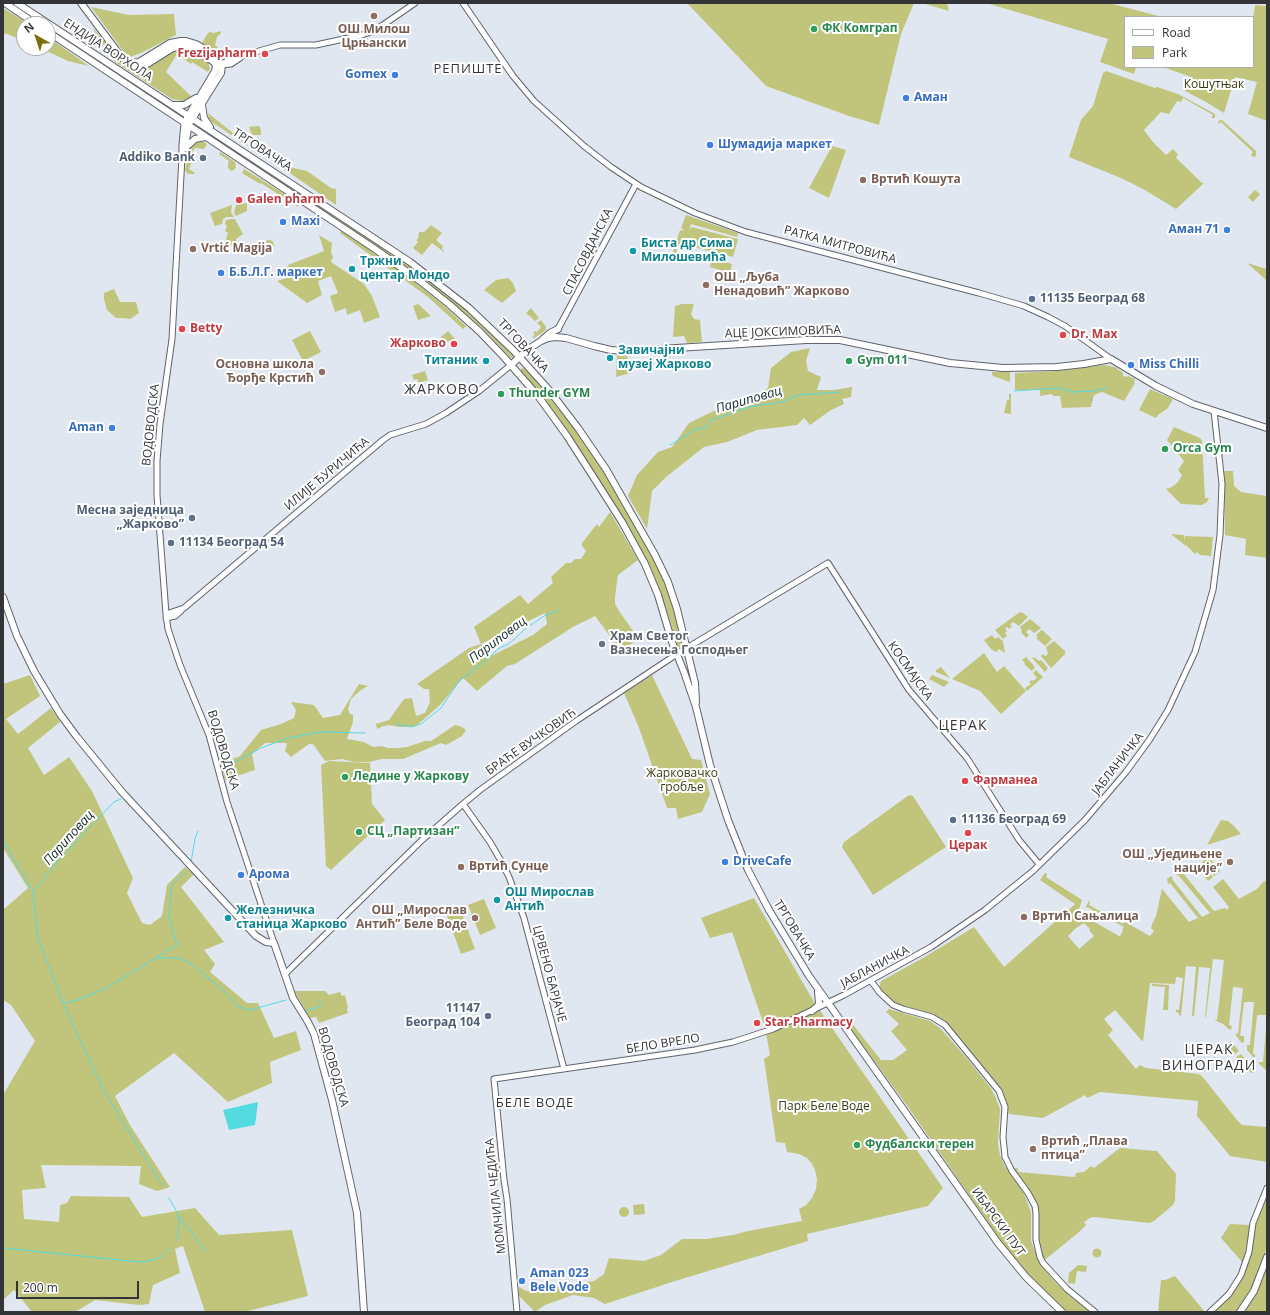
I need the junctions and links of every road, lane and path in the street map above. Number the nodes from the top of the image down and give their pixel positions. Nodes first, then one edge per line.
1 (5, 3) edge
2 (17, 3) edge
3 (81, 3) edge
4 (415, 3) edge
5 (463, 3) edge
6 (24, 16) edge
7 (56, 37) edge
8 (219, 65) junction
9 (201, 94) junction
10 (202, 103) junction
11 (172, 104) junction
12 (190, 116) junction
13 (187, 125) junction
14 (213, 131) junction
15 (205, 137) junction
16 (185, 148) junction
17 (182, 157) junction
18 (636, 184) junction
19 (558, 329) junction
20 (549, 338) junction
21 (541, 341) junction
22 (520, 357) junction
23 (1111, 359) junction
24 (511, 364) junction
25 (1214, 411) junction
26 (1267, 428) edge
27 (828, 563) joint
28 (3, 596) edge
29 (165, 605) junction
30 (184, 608) junction
31 (178, 611) junction
32 (166, 616) junction
33 (687, 648) junction
34 (677, 654) junction
35 (696, 707) junction
36 (463, 804) junction
37 (1039, 864) junction
38 (274, 943) junction
39 (285, 974) junction
40 (871, 980) junction
41 (818, 988) junction
42 (828, 1002) junction
43 (812, 1011) junction
44 (564, 1069) junction
45 (494, 1079) joint
46 (924, 1138) joint
47 (1267, 1188) edge
48 (1267, 1257) edge
49 (364, 1312) edge
50 (517, 1312) edge
51 (1062, 1312) edge
52 (1095, 1312) edge
53 (1210, 1312) edge
54 (1240, 1312) edge

1 - 6 main road
2 - 11 main road, ЕНДИЈА ВОРХОЛА
3 - 8 main road
4 - 8 street
5 - 18 street, РАТКА МИТРОВИЋА
7 - 13 main road, ЕНДИЈА ВОРХОЛА
8 - 9 main road
8 - 10 main road
9 - 11 main road
9 - 12 main road
10 - 12 main road
10 - 14 main road
11 - 12 main road, ЕНДИЈА ВОРХОЛА
12 - 13 main road
12 - 14 main road, ТРГОВАЧКА
13 - 15 main road, ТРГОВАЧКА
13 - 16 street, ВОДОВОДСКА
13 - 17 street, ВОДОВОДСКА
14 - 22 main road, ТРГОВАЧКА
15 - 16 main road
15 - 24 main road, ТРГОВАЧКА
16 - 17 street, ВОДОВОДСКА
17 - 29 street, ВОДОВОДСКА
18 - 19 street, СПАСОВДАНСКА
18 - 23 street, РАТКА МИТРОВИЋА
19 - 20 main road
19 - 21 main road
20 - 21 main road, АЦЕ ЈОКСИМОВИЋА
20 - 23 main road, АЦЕ ЈОКСИМОВИЋА
21 - 22 main road, АЦЕ ЈОКСИМОВИЋА
22 - 24 main road, АЦЕ ЈОКСИМОВИЋА
22 - 33 main road, ТРГОВАЧКА
23 - 25 main road, РАТКА МИТРОВИЋА
24 - 30 street, ИЛИЈЕ ЂУРИЧИЋА
24 - 34 main road, ТРГОВАЧКА
25 - 26 main road, РАТКА МИТРОВИЋА
25 - 37 street, ЈАБЛАНИЧКА
27 - 33 street, БРАЋЕ ВУЧКОВИЋ
27 - 37 street, КОСМАЈСКА
28 - 38 main road
29 - 31 street
29 - 32 street, ВОДОВОДСКА
30 - 31 street, ИЛИЈЕ ЂУРИЧИЋА
30 - 32 street
31 - 32 street, ИЛИЈЕ ЂУРИЧИЋА
32 - 38 street, ВОДОВОДСКА
33 - 34 street, БРАЋЕ ВУЧКОВИЋ
33 - 35 main road, ТРГОВАЧКА
34 - 35 main road, ТРГОВАЧКА
34 - 36 street, БРАЋЕ ВУЧКОВИЋ
35 - 41 main road, ТРГОВАЧКА
36 - 39 street, БРАЋЕ ВУЧКОВИЋ
36 - 44 street, ЦРВЕНО БАРЈАЧЕ
37 - 40 street, ЈАБЛАНИЧКА
38 - 39 main road, ВОДОВОДСКА
39 - 49 main road, ВОДОВОДСКА
40 - 42 street, ЈАБЛАНИЧКА
40 - 52 street
41 - 42 main road, ТРГОВАЧКА
41 - 43 main road
42 - 43 street, БЕЛО ВРЕЛО
42 - 46 main road, ТРГОВАЧКА
43 - 44 street, БЕЛО ВРЕЛО
44 - 45 street, БЕЛО ВРЕЛО
45 - 50 street, МОМЧИЛА ЧЕДИЋА
46 - 51 main road, ИБАРСКИ ПУТ
47 - 53 street
48 - 54 main road

